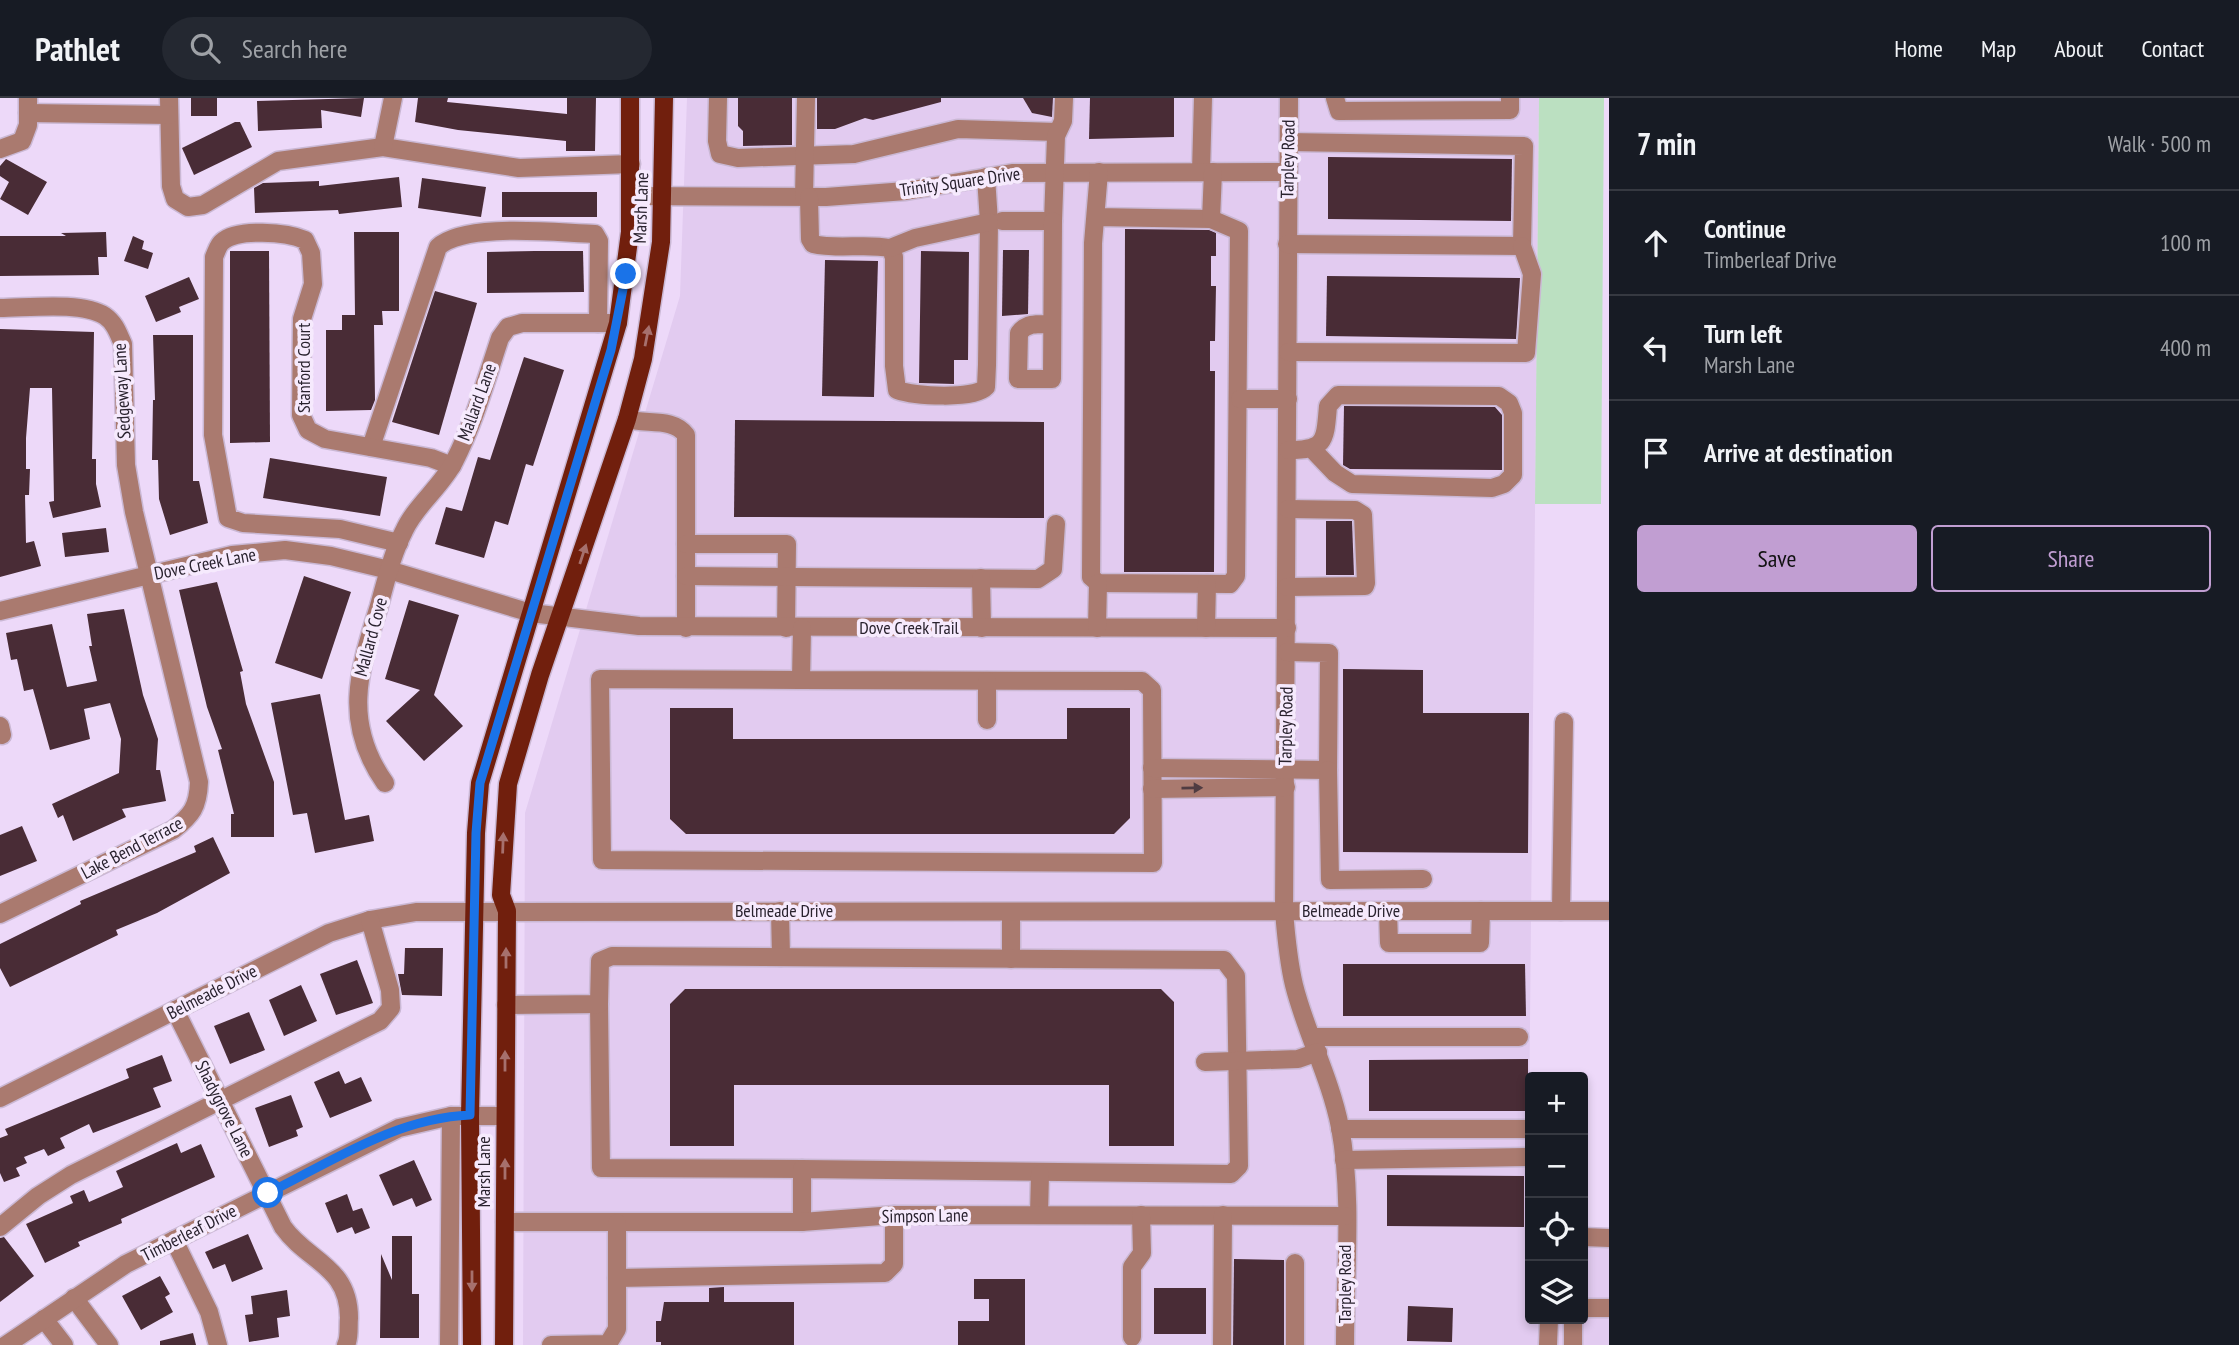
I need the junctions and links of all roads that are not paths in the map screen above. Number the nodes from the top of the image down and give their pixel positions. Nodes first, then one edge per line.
1 (393, 98) edge
2 (630, 98) edge
3 (664, 98) edge
4 (718, 98) edge
5 (806, 98) edge
6 (1064, 98) edge
7 (1203, 98) edge
8 (1289, 98) edge
9 (1335, 98) edge
10 (1510, 98) edge
11 (28, 106) edge
12 (169, 106) edge
13 (1058, 132) junction
14 (1289, 142) junction
15 (383, 147) junction
16 (0, 149) edge
17 (804, 158) junction
18 (631, 164) junction
19 (1054, 172) junction
20 (1099, 172) junction
21 (1207, 172) junction
22 (1288, 172) junction
23 (986, 177) junction
24 (631, 196) junction
25 (663, 196) junction
26 (807, 197) junction
27 (1096, 218) junction
28 (1211, 219) junction
29 (1053, 221) junction
30 (995, 222) junction
31 (1287, 244) junction
32 (1522, 246) junction
33 (890, 248) junction
34 (0, 308) edge
35 (598, 323) junction
36 (618, 323) junction
37 (1052, 324) dead end
38 (1288, 352) junction
39 (1240, 399) junction
40 (1288, 399) junction
41 (627, 419) junction
42 (371, 447) junction
43 (1288, 450) junction
44 (1313, 450) junction
45 (452, 466) junction
46 (1288, 509) junction
47 (1056, 524) dead end
48 (399, 543) junction
49 (686, 544) junction
50 (389, 570) junction
51 (147, 576) junction
52 (686, 576) junction
53 (786, 577) junction
54 (981, 578) junction
55 (1098, 583) junction
56 (1207, 584) junction
57 (1287, 587) junction
58 (0, 611) edge
59 (531, 613) junction
60 (562, 619) junction
61 (686, 628) junction
62 (794, 628) junction
63 (982, 628) junction
64 (1097, 628) junction
65 (1206, 628) junction
66 (1287, 628) junction
67 (1287, 652) junction
68 (802, 680) junction
69 (987, 681) junction
70 (987, 720) dead end
71 (1564, 722) dead end
72 (1152, 768) junction
73 (1286, 769) junction
74 (1328, 770) junction
75 (385, 783) dead end
76 (1286, 787) junction
77 (1152, 789) junction
78 (1423, 879) dead end
79 (475, 911) junction
80 (507, 911) junction
81 (780, 911) junction
82 (1284, 911) junction
83 (1388, 911) junction
84 (1480, 911) junction
85 (1561, 911) junction
86 (1609, 911) edge
87 (1011, 912) junction
88 (0, 914) edge
89 (370, 920) junction
90 (781, 957) junction
91 (1011, 959) junction
92 (599, 1004) junction
93 (506, 1005) junction
94 (175, 1010) junction
95 (1519, 1037) dead end
96 (1315, 1045) junction
97 (1205, 1062) dead end
98 (1237, 1062) junction
99 (0, 1098) edge
100 (220, 1102) junction
101 (470, 1115) junction
102 (451, 1116) junction
103 (505, 1116) junction
104 (1340, 1129) junction
105 (1525, 1129) edge
106 (1525, 1157) edge
107 (1345, 1160) junction
108 (803, 1169) junction
109 (1040, 1174) junction
110 (268, 1193) junction
111 (1039, 1215) junction
112 (894, 1216) junction
113 (1141, 1216) junction
114 (1223, 1216) junction
115 (1345, 1216) junction
116 (505, 1222) junction
117 (802, 1222) junction
118 (617, 1223) junction
119 (0, 1227) edge
120 (1588, 1237) edge
121 (1609, 1237) edge
122 (174, 1240) junction
123 (1295, 1264) dead end
124 (617, 1278) junction
125 (74, 1298) junction
126 (1588, 1308) edge
127 (1609, 1308) edge
128 (44, 1319) junction
129 (1549, 1324) edge
130 (1573, 1324) edge
131 (1132, 1337) dead end
132 (6, 1345) edge
133 (64, 1345) edge
134 (109, 1345) edge
135 (218, 1345) edge
136 (346, 1345) edge
137 (450, 1345) edge
138 (472, 1345) edge
139 (504, 1345) edge
140 (551, 1345) edge
141 (1222, 1345) edge
142 (1295, 1345) edge
143 (1345, 1345) edge
144 (1548, 1345) edge
145 (1573, 1345) edge

1 - 15 street
2 - 18 main road, Marsh Lane
3 - 25 main road, Marsh Lane
4 - 17 street
5 - 17 street
6 - 13 street
7 - 21 street
8 - 14 street, Tarpley Road
9 - 10 street
11 - 12 street
11 - 16 street
12 - 15 street
13 - 17 street
13 - 19 street
14 - 22 street, Tarpley Road
14 - 32 street
15 - 18 street
17 - 26 street
18 - 24 main road, Marsh Lane
19 - 20 street, Trinity Square Drive
19 - 23 street, Trinity Square Drive
19 - 29 street
20 - 21 street, Trinity Square Drive
20 - 27 street
21 - 22 street, Trinity Square Drive
21 - 28 street
22 - 31 street, Tarpley Road
23 - 26 street, Trinity Square Drive
23 - 30 street
24 - 25 street, Trinity Square Drive
24 - 36 main road, Marsh Lane
25 - 26 street, Trinity Square Drive
41 -> 25 main road, Marsh Lane
26 - 33 street
27 - 28 street
27 - 55 street
28 - 39 street
29 - 30 street
29 - 37 street
30 - 33 street
30 - 33 street
31 - 32 street
31 - 38 street, Tarpley Road
32 - 38 street
34 - 51 street, Sedgeway Lane
35 - 36 street, Mallard Lane
35 - 42 street
35 - 45 street, Mallard Lane
36 - 59 main road, Marsh Lane
38 - 40 street, Tarpley Road
39 - 40 street
39 - 56 street
40 - 43 street, Tarpley Road
41 - 49 street
60 -> 41 main road, Marsh Lane
42 - 45 street, Stanford Court
42 - 48 street, Stanford Court
43 - 44 street
43 - 46 street, Tarpley Road
44 - 44 street
45 - 48 street, Mallard Lane
46 - 57 street, Tarpley Road
46 - 57 street
47 - 54 street
48 - 50 street, Mallard Lane
49 - 52 street
49 - 53 street
50 - 51 street, Dove Creek Lane
50 - 59 street, Dove Creek Lane
50 - 75 street, Mallard Cove
51 - 58 street, Dove Creek Lane
51 - 88 street, Lake Bend Terrace
52 - 53 street
52 - 61 street
53 - 54 street
53 - 62 street
54 - 63 street
55 - 56 street
55 - 64 street
56 - 65 street
57 - 66 street, Tarpley Road
59 - 60 street, Dove Creek Trail
59 - 79 main road, Marsh Lane
60 - 61 street, Dove Creek Trail
80 -> 60 main road, Marsh Lane
61 - 62 street, Dove Creek Trail
62 - 63 street, Dove Creek Trail
62 - 68 street
63 - 64 street, Dove Creek Trail
64 - 65 street, Dove Creek Trail
65 - 66 street, Dove Creek Trail
66 - 67 street, Tarpley Road
67 - 73 street, Tarpley Road
67 - 74 street
68 - 69 street
68 - 77 street
69 - 70 street
69 - 72 street
71 - 85 street
72 - 73 street
72 - 77 street
73 - 74 street
73 - 76 street, Tarpley Road
74 - 78 street
77 -> 76 street
76 - 82 street, Tarpley Road
79 - 80 street, Belmeade Drive
79 - 89 street, Belmeade Drive
79 - 101 main road, Marsh Lane
80 - 81 street, Belmeade Drive
93 -> 80 main road, Marsh Lane
81 - 87 street, Belmeade Drive
81 - 90 street
82 - 83 street, Belmeade Drive
82 - 87 street, Belmeade Drive
82 - 96 street, Tarpley Road
83 - 84 street, Belmeade Drive
83 - 84 street
84 - 85 street, Belmeade Drive
85 - 86 street, Belmeade Drive
87 - 91 street
89 - 94 street, Belmeade Drive
89 - 100 street
90 - 91 street
90 - 92 street
91 - 98 street
92 - 93 street
92 - 108 street
103 -> 93 main road, Marsh Lane
94 - 99 street, Belmeade Drive
94 - 100 street, Shadygrove Lane
95 - 96 street
96 - 98 street
96 - 104 street, Tarpley Road
97 - 98 street
98 - 109 street
100 - 110 street, Shadygrove Lane
100 - 119 street
101 - 102 street, Timberleaf Drive
101 - 103 street, Timberleaf Drive
101 -> 138 main road, Marsh Lane
102 - 110 street, Timberleaf Drive
102 - 137 street
116 -> 103 main road, Marsh Lane
104 - 105 street
104 - 107 street, Tarpley Road
106 - 107 street
107 - 115 street, Tarpley Road
108 - 109 street
108 - 117 street
109 - 111 street
110 - 122 street, Timberleaf Drive
110 - 136 street, Shadygrove Lane
111 - 112 street, Simpson Lane
111 - 113 street, Simpson Lane
112 - 117 street, Simpson Lane
112 - 124 street
113 - 114 street, Simpson Lane
113 - 131 street
114 - 115 street, Simpson Lane
114 - 141 street
115 - 143 street, Tarpley Road
116 - 118 street, Simpson Lane
116 - 139 main road, Marsh Lane
117 - 118 street, Simpson Lane
118 - 124 street
120 - 121 street
122 - 125 street, Timberleaf Drive
122 - 135 street
123 - 142 street
124 - 140 street
125 - 128 street, Timberleaf Drive
125 - 134 street
126 - 127 street
128 - 132 street, Timberleaf Drive
128 - 133 street
129 - 144 street
130 - 145 street

